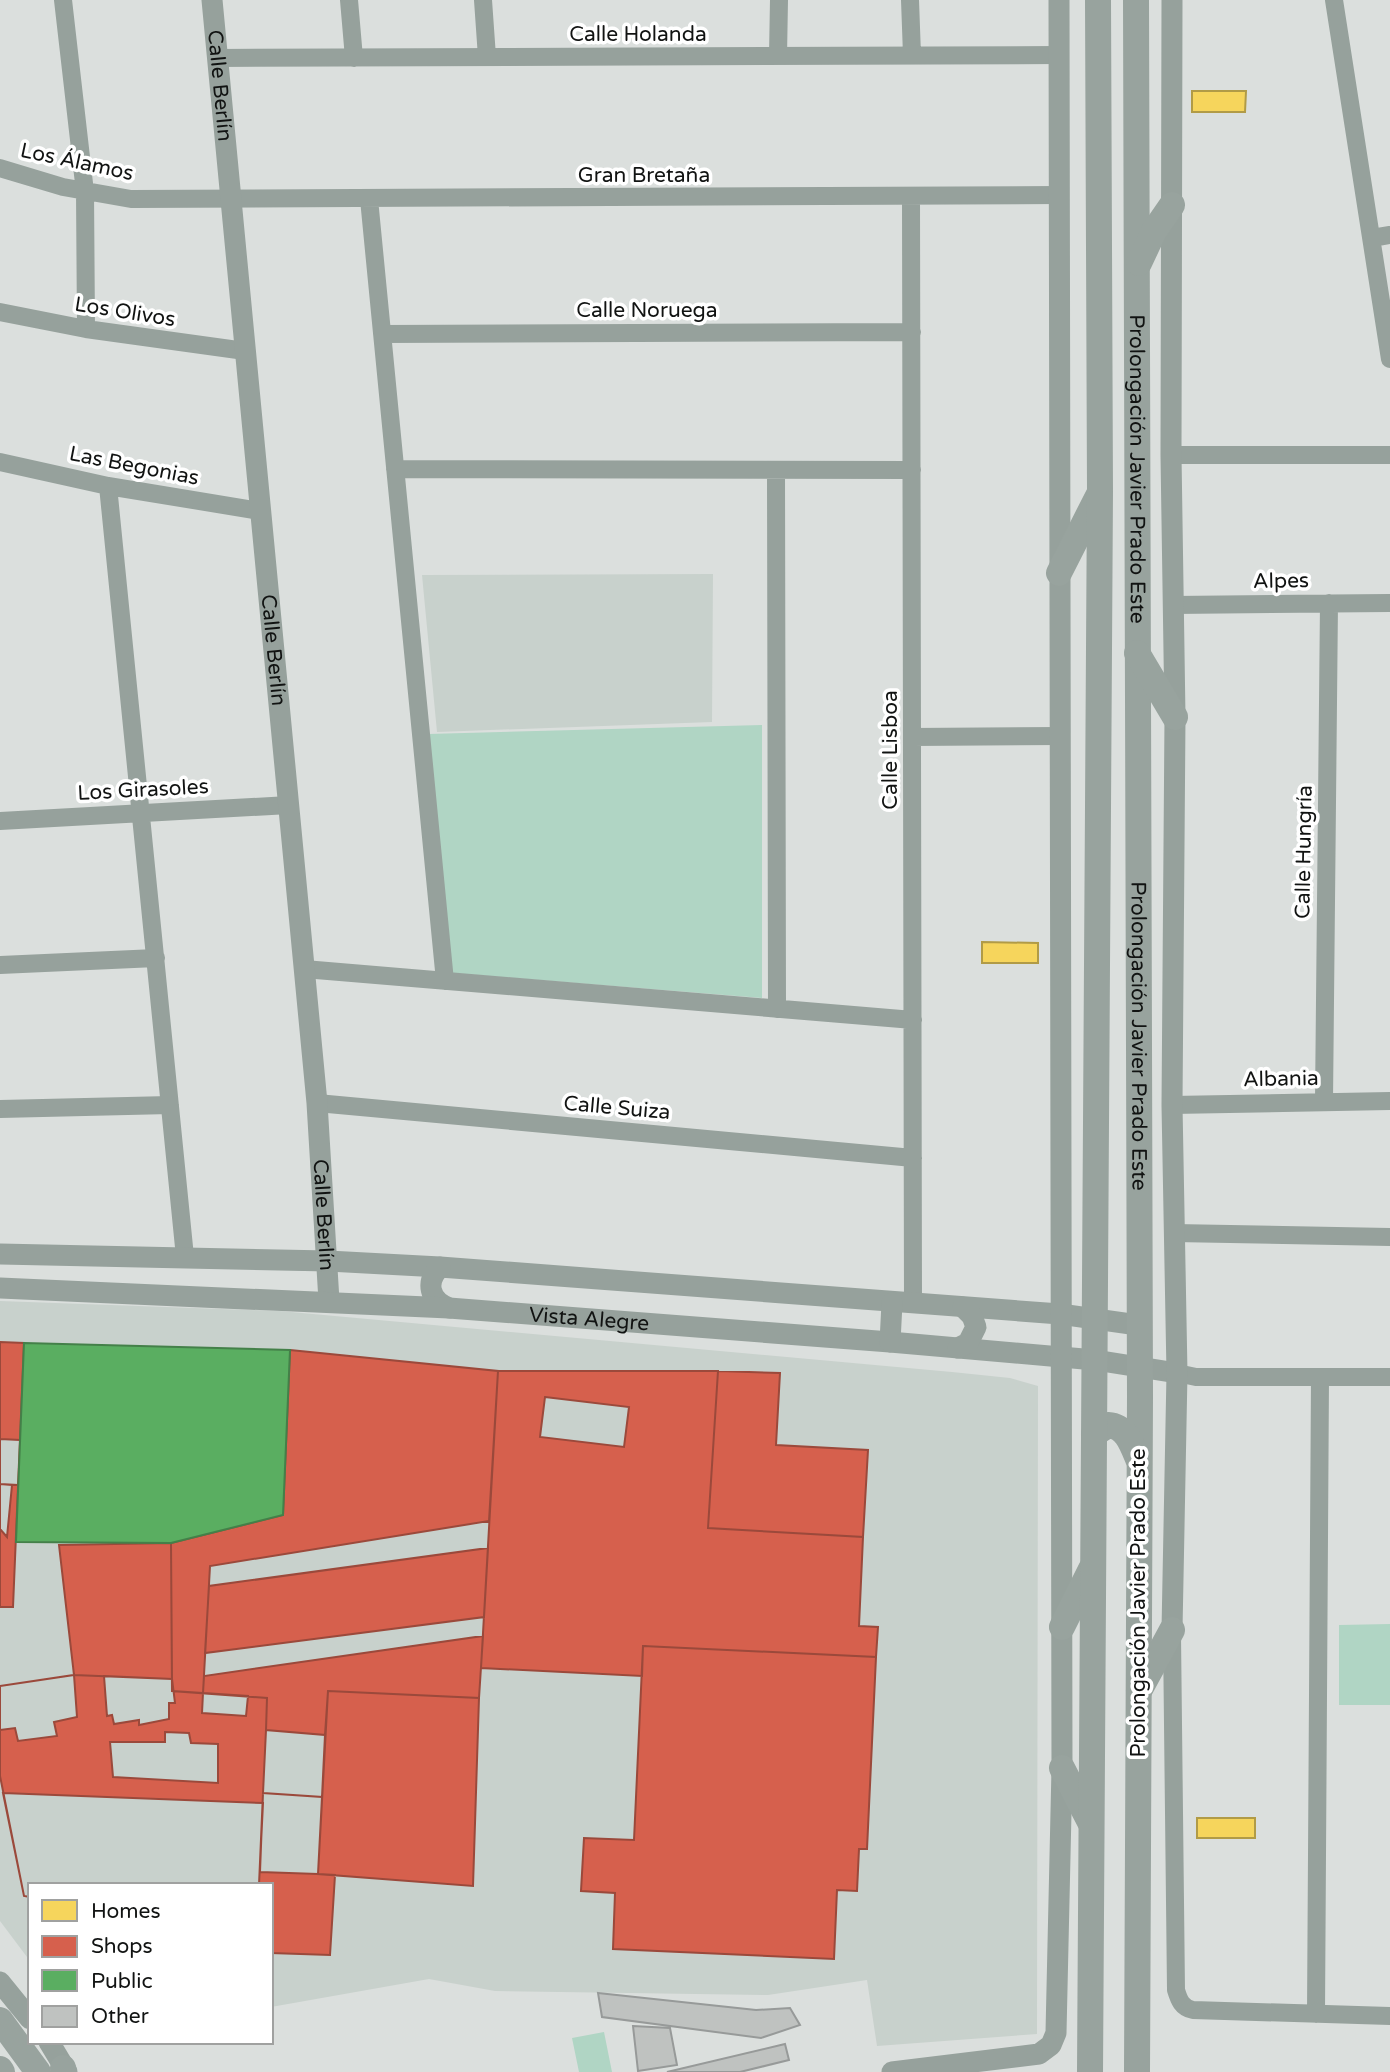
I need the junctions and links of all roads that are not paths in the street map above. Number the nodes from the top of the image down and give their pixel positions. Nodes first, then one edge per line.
1 (63, 0) edge
2 (212, 0) edge
3 (349, 0) edge
4 (482, 0) edge
5 (779, 0) edge
6 (910, 0) edge
7 (1059, 0) edge
8 (1098, 0) edge
9 (1136, 0) edge
10 (1172, 0) edge
11 (1334, 0) edge
12 (912, 55) junction
13 (1059, 55) junction
14 (778, 56) junction
15 (487, 57) junction
16 (217, 58) junction
17 (354, 58) junction
18 (0, 168) edge
19 (85, 192) junction
20 (1059, 195) junction
21 (911, 196) junction
22 (369, 199) junction
23 (229, 200) junction
24 (1172, 205) junction
25 (1381, 236) edge
26 (1135, 274) junction
27 (0, 312) edge
28 (86, 329) junction
29 (912, 332) junction
30 (382, 334) junction
31 (245, 351) junction
32 (1390, 359) edge
33 (1171, 455) junction
34 (1390, 455) edge
35 (0, 462) edge
36 (395, 469) junction
37 (776, 470) junction
38 (912, 470) junction
39 (108, 486) junction
40 (1100, 491) junction
41 (261, 512) junction
42 (1059, 573) junction
43 (1329, 603) junction
44 (1390, 603) edge
45 (1172, 605) junction
46 (1136, 652) junction
47 (1175, 717) junction
48 (1060, 736) junction
49 (912, 737) junction
50 (289, 805) junction
51 (142, 813) junction
52 (0, 821) edge
53 (156, 958) junction
54 (0, 965) edge
55 (304, 969) junction
56 (445, 981) junction
57 (777, 1009) junction
58 (913, 1020) junction
59 (1324, 1101) junction
60 (1390, 1101) edge
61 (317, 1103) junction
62 (170, 1105) junction
63 (1172, 1105) junction
64 (0, 1109) edge
65 (913, 1158) junction
66 (1174, 1233) junction
67 (1390, 1237) edge
68 (0, 1254) edge
69 (186, 1257) junction
70 (328, 1261) junction
71 (440, 1267) junction
72 (0, 1288) edge
73 (329, 1301) junction
74 (892, 1303) junction
75 (913, 1304) junction
76 (963, 1307) junction
77 (449, 1308) junction
78 (1060, 1314) junction
79 (1095, 1318) junction
80 (1138, 1325) junction
81 (890, 1342) junction
82 (958, 1348) junction
83 (1060, 1358) junction
84 (1094, 1360) junction
85 (1138, 1367) junction
86 (1177, 1373) junction
87 (1390, 1377) edge
88 (1320, 1378) junction
89 (1094, 1434) junction
90 (1139, 1460) junction
91 (1094, 1564) junction
92 (1062, 1627) junction
93 (1172, 1630) junction
94 (1136, 1696) junction
95 (1062, 1768) junction
96 (1093, 1827) junction
97 (0, 1982) edge
98 (1316, 2014) junction
99 (1390, 2016) edge
100 (28, 2017) edge
101 (0, 2020) edge
102 (50, 2044) edge
103 (58, 2071) edge
104 (892, 2072) edge
105 (1090, 2072) edge
106 (1137, 2072) edge

1 - 19 street
2 - 16 street, Calle Berlín
3 - 17 street
4 - 15 street
5 - 14 street
6 - 12 street
7 - 13 street
8 - 40 main road, Prolongación Javier Prado Este
9 - 26 main road, Prolongación Javier Prado Este
10 - 24 street, Prolongación Javier Prado Este
11 - 25 street
12 - 13 street, Calle Holanda
12 - 14 street, Calle Holanda
13 - 20 street
14 - 15 street, Calle Holanda
15 - 17 street, Calle Holanda
16 - 17 street, Calle Holanda
16 - 23 street, Calle Berlín
18 - 19 street, Los Álamos
19 - 23 street, Los Álamos
19 - 28 street
20 - 21 street, Gran Bretaña
20 - 42 street
21 - 22 street, Gran Bretaña
21 - 29 street, Calle Lisboa
22 - 23 street, Gran Bretaña
22 - 30 street
23 - 31 street, Calle Berlín
24 - 26 main road
24 - 33 street, Prolongación Javier Prado Este
25 - 32 street
26 - 46 main road, Prolongación Javier Prado Este
27 - 28 street, Los Olivos
28 - 31 street, Los Olivos
29 - 30 street, Calle Noruega
29 - 38 street, Calle Lisboa
30 - 36 street
31 - 41 street, Calle Berlín
33 - 34 street
33 - 45 street, Prolongación Javier Prado Este
35 - 39 street, Las Begonias
36 - 37 street
36 - 56 street
37 - 38 street
37 - 57 street
38 - 49 street, Calle Lisboa
39 - 41 street, Las Begonias
39 - 51 street
40 - 42 main road
40 - 79 main road, Prolongación Javier Prado Este
41 - 50 street, Calle Berlín
42 - 48 street
43 - 44 street, Alpes
43 - 45 street, Alpes
43 - 59 street, Calle Hungría
45 - 47 street, Prolongación Javier Prado Este
46 - 47 main road
46 - 80 main road, Prolongación Javier Prado Este
47 - 63 street, Prolongación Javier Prado Este
48 - 49 street
48 - 78 street
49 - 58 street, Calle Lisboa
50 - 51 street, Los Girasoles
50 - 55 street, Calle Berlín
51 - 52 street, Los Girasoles
51 - 53 street
53 - 54 street
53 - 62 street
55 - 56 street
55 - 61 street, Calle Berlín
56 - 57 street
57 - 58 street
58 - 65 street, Calle Lisboa
59 - 60 street, Albania
59 - 63 street, Albania
61 - 65 street, Calle Suiza
61 - 70 street, Calle Berlín
62 - 64 street
62 - 69 street
63 - 66 street, Prolongación Javier Prado Este
65 - 75 street, Calle Lisboa
66 - 67 street
66 - 86 street, Prolongación Javier Prado Este
68 - 69 street, Vista Alegre
69 - 70 street, Vista Alegre
70 - 71 street, Vista Alegre
70 - 73 street, Calle Berlín
71 - 74 street, Vista Alegre
71 - 77 street
72 - 73 street, Vista Alegre
73 - 77 street, Vista Alegre
74 - 75 street, Vista Alegre
74 - 81 street
75 - 76 street, Vista Alegre
76 - 78 street, Vista Alegre
76 - 82 street
77 - 81 street, Vista Alegre
78 - 79 street, Vista Alegre
78 - 83 street
79 - 80 street, Vista Alegre
79 - 84 main road, Prolongación Javier Prado Este
80 - 85 main road, Prolongación Javier Prado Este
81 - 82 street, Vista Alegre
82 - 83 street, Vista Alegre
83 - 84 street, Vista Alegre
83 - 92 street
84 - 85 street, Vista Alegre
84 - 89 main road, Prolongación Javier Prado Este
85 - 86 street, Vista Alegre
85 - 90 main road, Prolongación Javier Prado Este
86 - 88 street
86 - 93 street, Prolongación Javier Prado Este
87 - 88 street
88 - 98 street
89 - 90 main road
89 - 91 main road, Prolongación Javier Prado Este
90 - 94 main road, Prolongación Javier Prado Este
91 - 92 main road
91 - 96 main road, Prolongación Javier Prado Este
92 - 95 street
93 - 94 main road
93 - 98 street, Prolongación Javier Prado Este
94 - 106 main road, Prolongación Javier Prado Este
95 - 96 main road
95 - 104 street
96 - 105 main road, Prolongación Javier Prado Este
97 - 100 street
98 - 99 street
101 - 103 main road
102 - 103 street

